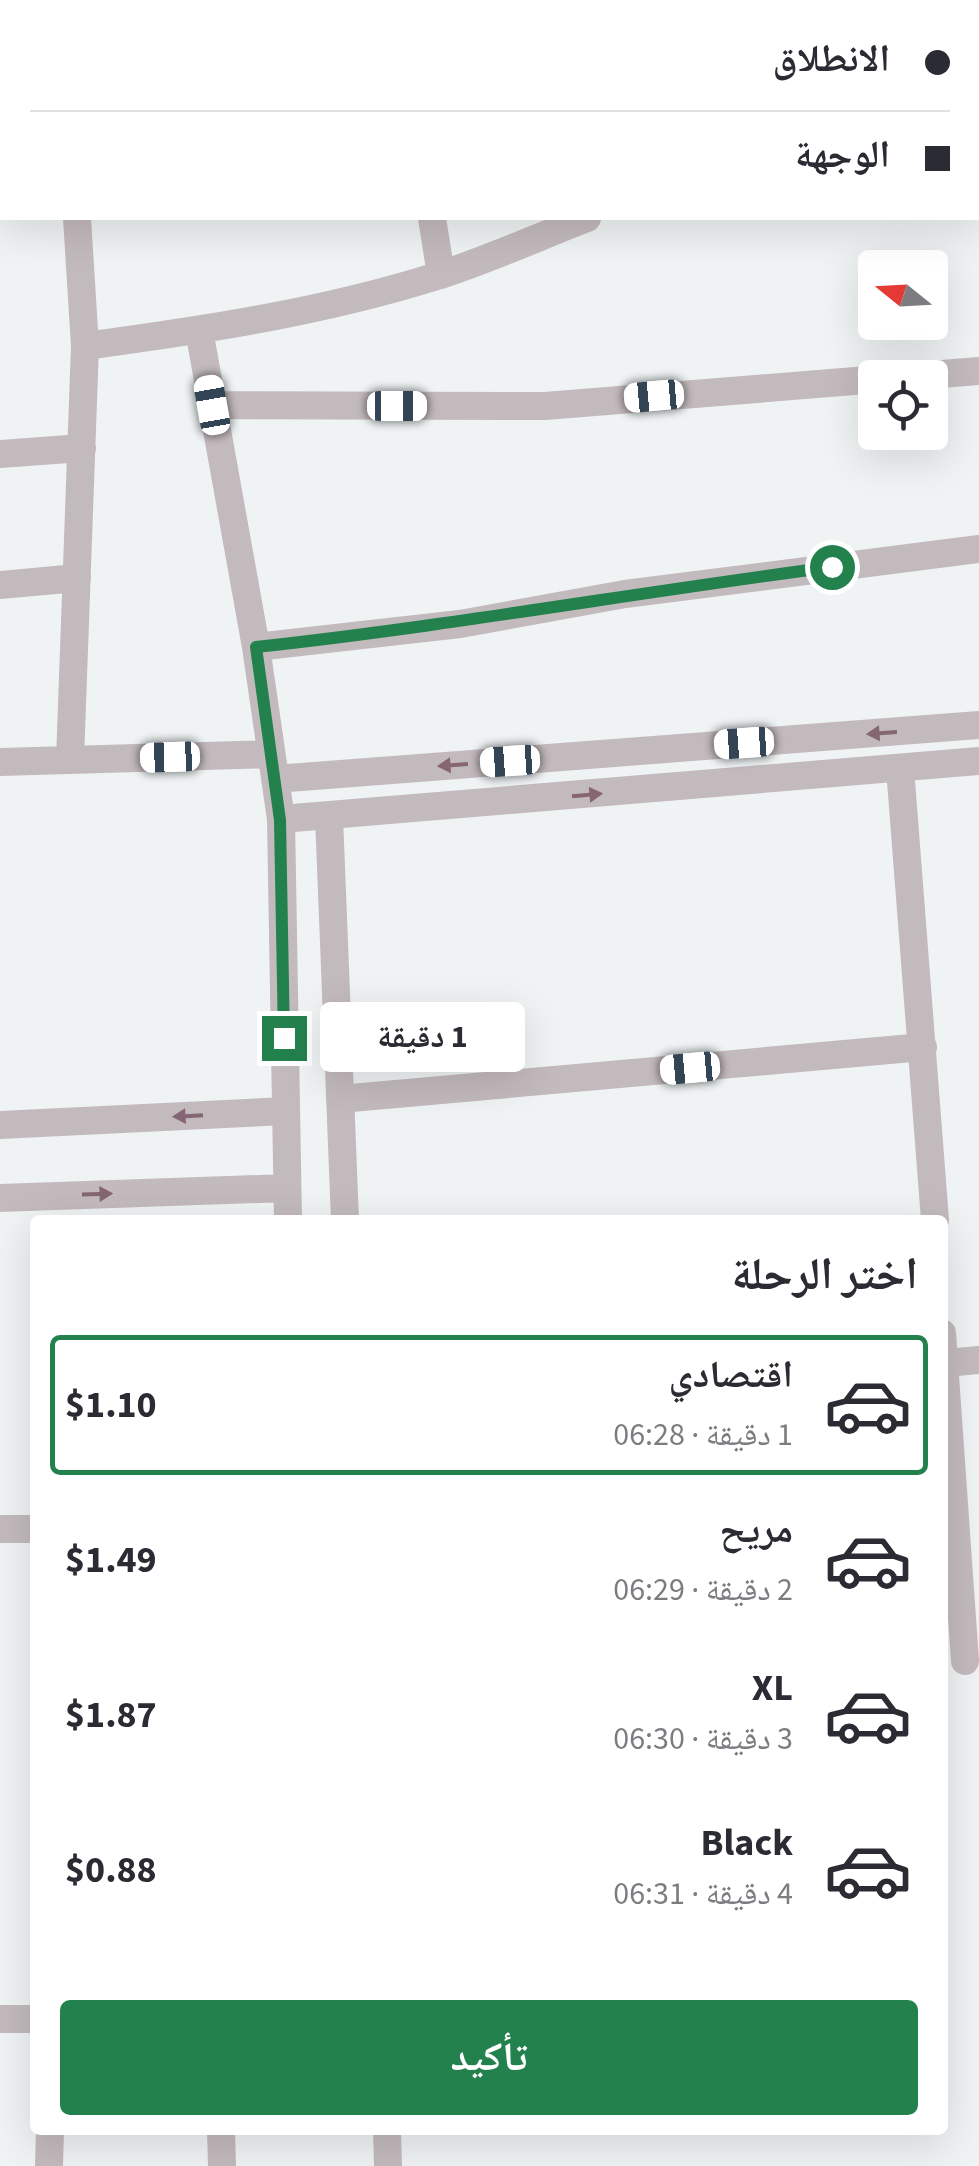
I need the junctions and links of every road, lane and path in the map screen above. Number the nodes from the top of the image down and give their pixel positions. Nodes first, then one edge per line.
1 (78, 220) edge
2 (432, 220) edge
3 (582, 220) edge
4 (440, 275) junction
5 (199, 330) junction
6 (86, 346) junction
7 (979, 371) edge
8 (212, 405) junction
9 (82, 448) junction
10 (0, 454) edge
11 (979, 549) edge
12 (77, 578) junction
13 (0, 584) edge
14 (256, 647) junction
15 (979, 726) edge
16 (70, 760) junction
17 (979, 761) edge
18 (0, 762) edge
19 (273, 766) junction
20 (900, 768) junction
21 (329, 817) junction
22 (280, 820) junction
23 (923, 1047) junction
24 (340, 1100) junction
25 (286, 1111) junction
26 (0, 1125) edge
27 (287, 1188) junction
28 (0, 1198) edge
29 (288, 1215) edge
30 (345, 1215) edge
31 (935, 1215) edge
32 (979, 1360) edge
33 (948, 1363) edge
34 (948, 1429) edge
35 (0, 1529) edge
36 (30, 1529) edge
37 (962, 1661) edge
38 (0, 2019) edge
39 (30, 2019) edge
40 (50, 2135) edge
41 (221, 2135) edge
42 (386, 2135) edge
43 (49, 2166) edge
44 (222, 2166) edge
45 (388, 2166) edge

1 - 6 street
2 - 4 street
3 - 4 street
4 - 5 street
5 - 6 street
5 - 8 street
6 - 9 street
7 - 8 street
8 - 14 street
9 - 10 street
9 - 12 street
11 - 14 street
12 - 13 street
12 - 16 street
14 - 19 street
15 -> 19 street
16 - 18 street
16 - 19 street
17 - 20 street
19 - 22 street
21 -> 20 street
20 - 23 street
21 - 22 street
21 - 24 street
22 - 25 street
23 - 24 street
23 - 31 street
24 - 30 street
25 -> 26 street
25 - 27 street
28 -> 27 street
27 - 29 street
32 - 33 street
34 - 37 street
35 - 36 street
38 - 39 street
40 - 43 street
41 - 44 street
42 - 45 street

